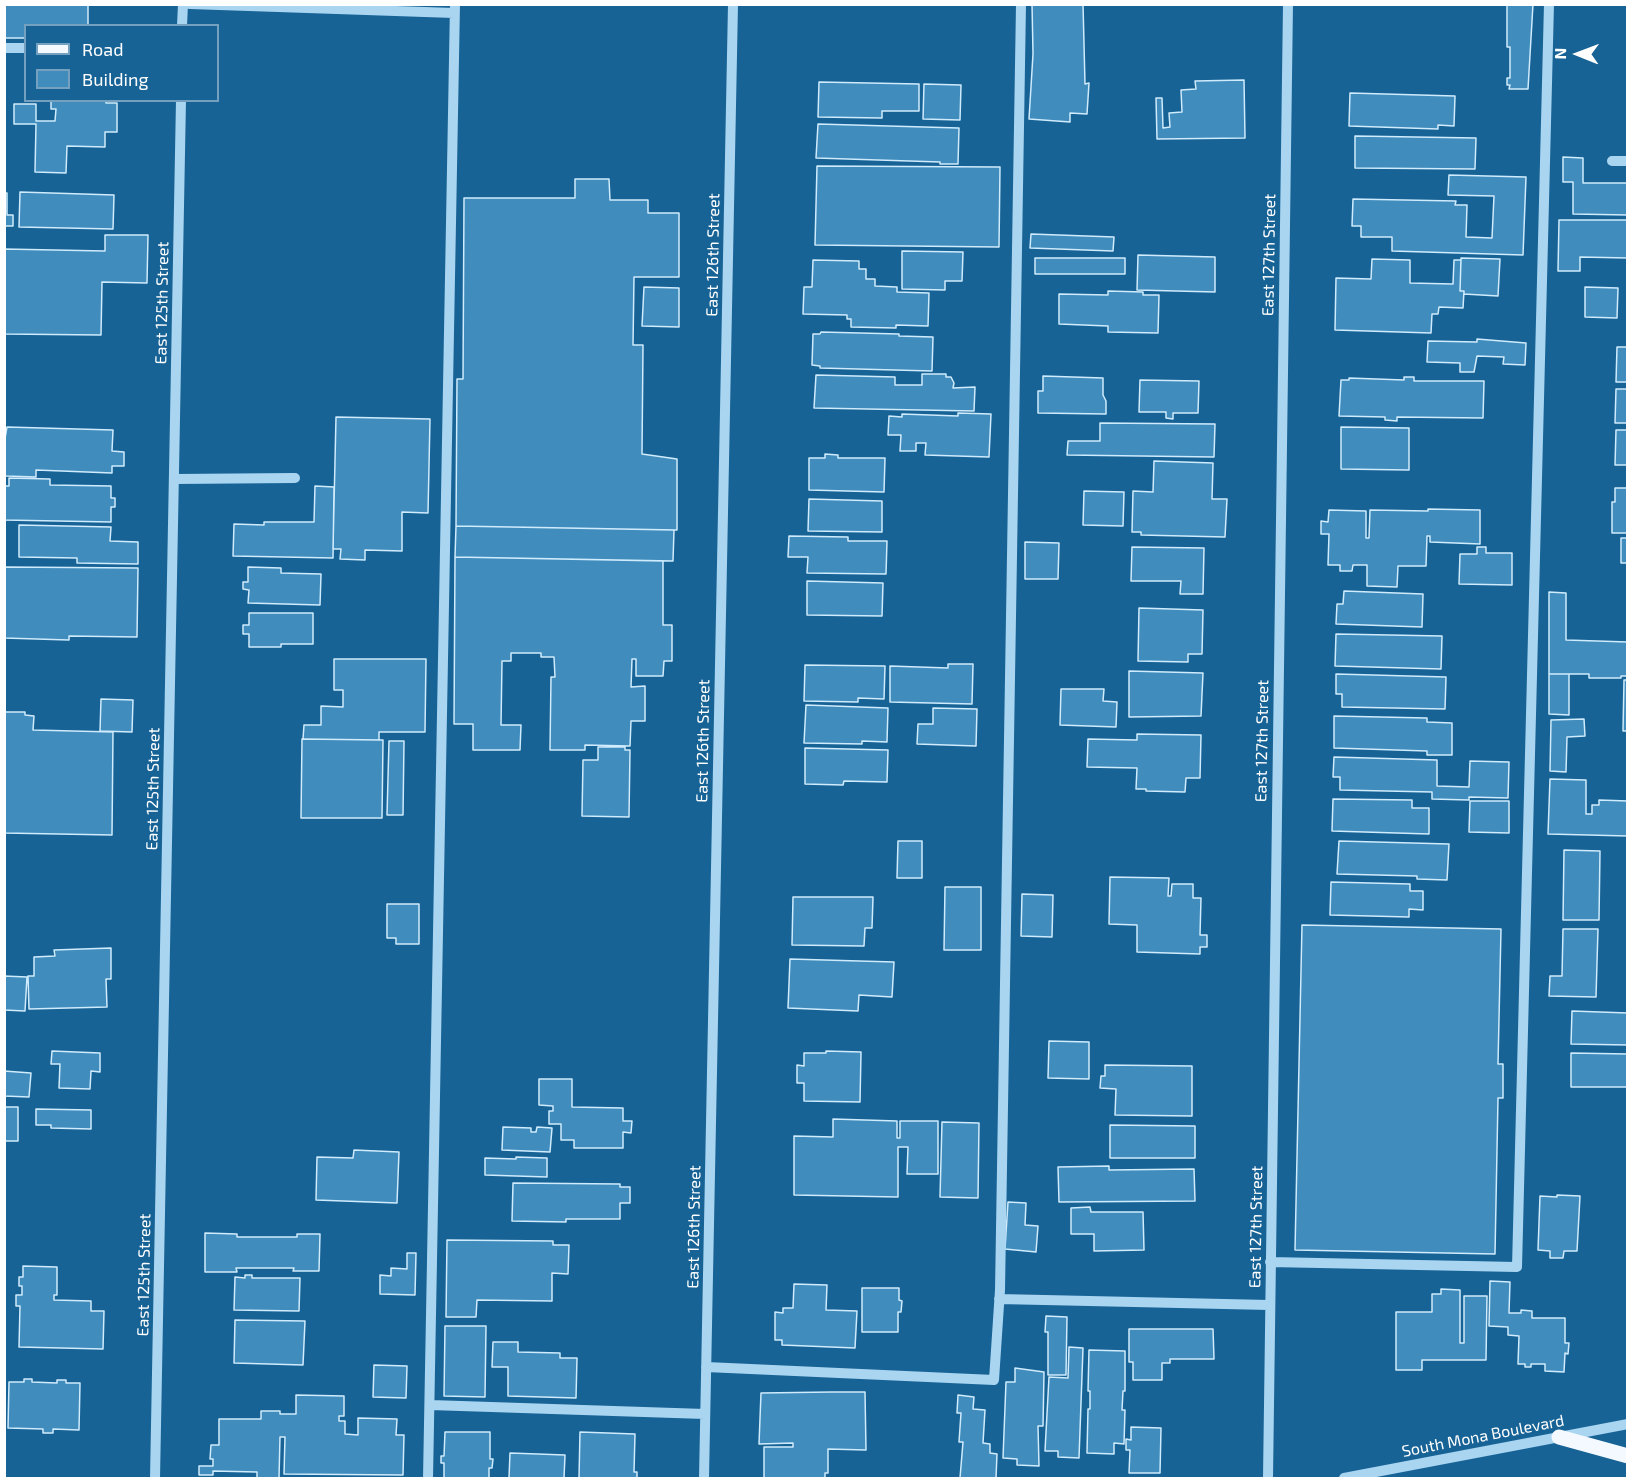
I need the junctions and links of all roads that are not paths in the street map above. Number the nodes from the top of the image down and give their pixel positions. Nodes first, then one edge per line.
1 (183, 4) edge
2 (190, 4) edge
3 (733, 4) edge
4 (1021, 4) edge
5 (1288, 4) edge
6 (1549, 4) edge
7 (454, 9) edge
8 (182, 24) edge
9 (4, 48) edge
10 (24, 48) edge
11 (181, 102) edge
12 (1612, 161) dead end
13 (1628, 161) edge
14 (295, 478) dead end
15 (174, 479) junction
16 (1270, 1262) junction
17 (999, 1299) junction
18 (1269, 1305) junction
19 (706, 1367) junction
20 (430, 1405) junction
21 (705, 1414) junction
22 (1628, 1424) edge
23 (1559, 1437) junction
24 (1628, 1456) edge
25 (155, 1479) edge
26 (428, 1479) edge
27 (704, 1479) edge
28 (1268, 1479) edge
29 (1344, 1479) edge

1 - 8 street
2 - 7 street
3 - 19 street, East 126th Street
4 - 17 street
5 - 16 street, East 127th Street
6 - 16 street
7 - 20 street
9 - 10 street
11 - 15 street, East 125th Street
12 - 13 street
14 - 15 street
15 - 25 street, East 125th Street
16 - 18 street, East 127th Street
17 - 18 street
17 - 19 street
18 - 28 street, East 127th Street
19 - 21 street, East 126th Street
20 - 21 street
20 - 26 street
21 - 27 street, East 126th Street
22 - 23 street, South Mona Boulevard
23 - 24 main road
23 - 29 street, South Mona Boulevard

